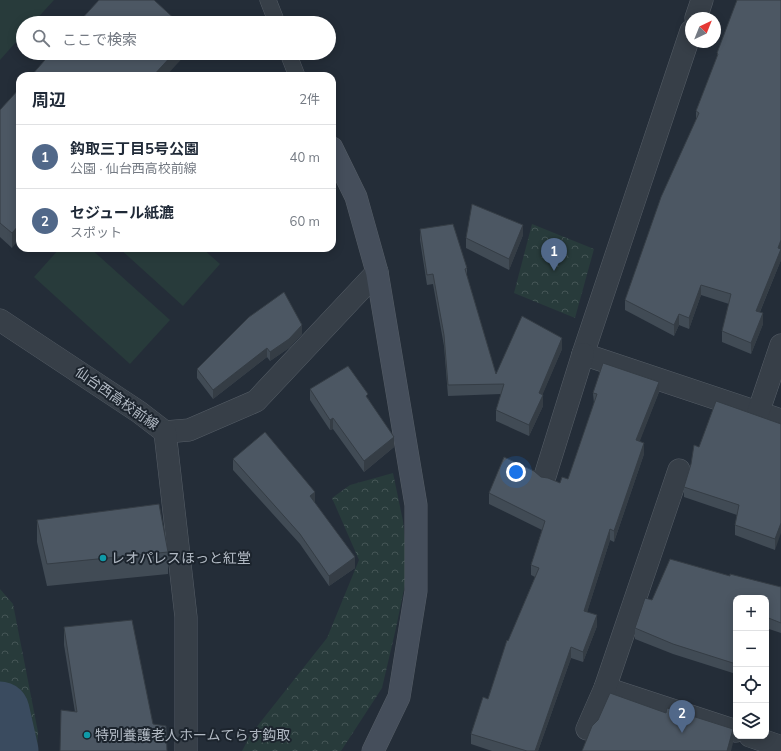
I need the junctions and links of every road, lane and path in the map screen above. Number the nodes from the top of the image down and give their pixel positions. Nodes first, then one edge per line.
1 (268, 0) edge
2 (702, 0) edge
3 (698, 12) edge
4 (274, 16) edge
5 (685, 48) edge
6 (291, 60) edge
7 (296, 72) edge
8 (336, 156) edge
9 (377, 272) junction
10 (0, 320) edge
11 (781, 345) edge
12 (583, 354) junction
13 (758, 413) junction
14 (781, 420) edge
15 (165, 432) junction
16 (678, 470) dead end
17 (545, 476) edge
18 (605, 688) junction
19 (587, 729) dead end
20 (733, 730) edge
21 (764, 739) edge
22 (777, 742) edge
23 (186, 751) edge
24 (373, 751) edge

1 - 4 lane
2 - 3 street
5 - 12 street
6 - 7 lane
8 - 9 street
9 - 15 street, 仙台西高校前線
9 - 24 street
10 - 15 street, 仙台西高校前線
11 - 13 street
12 - 13 street
12 - 17 street
13 - 14 street
15 - 23 street
16 - 18 street
18 - 19 street
18 - 20 street
21 - 22 street

